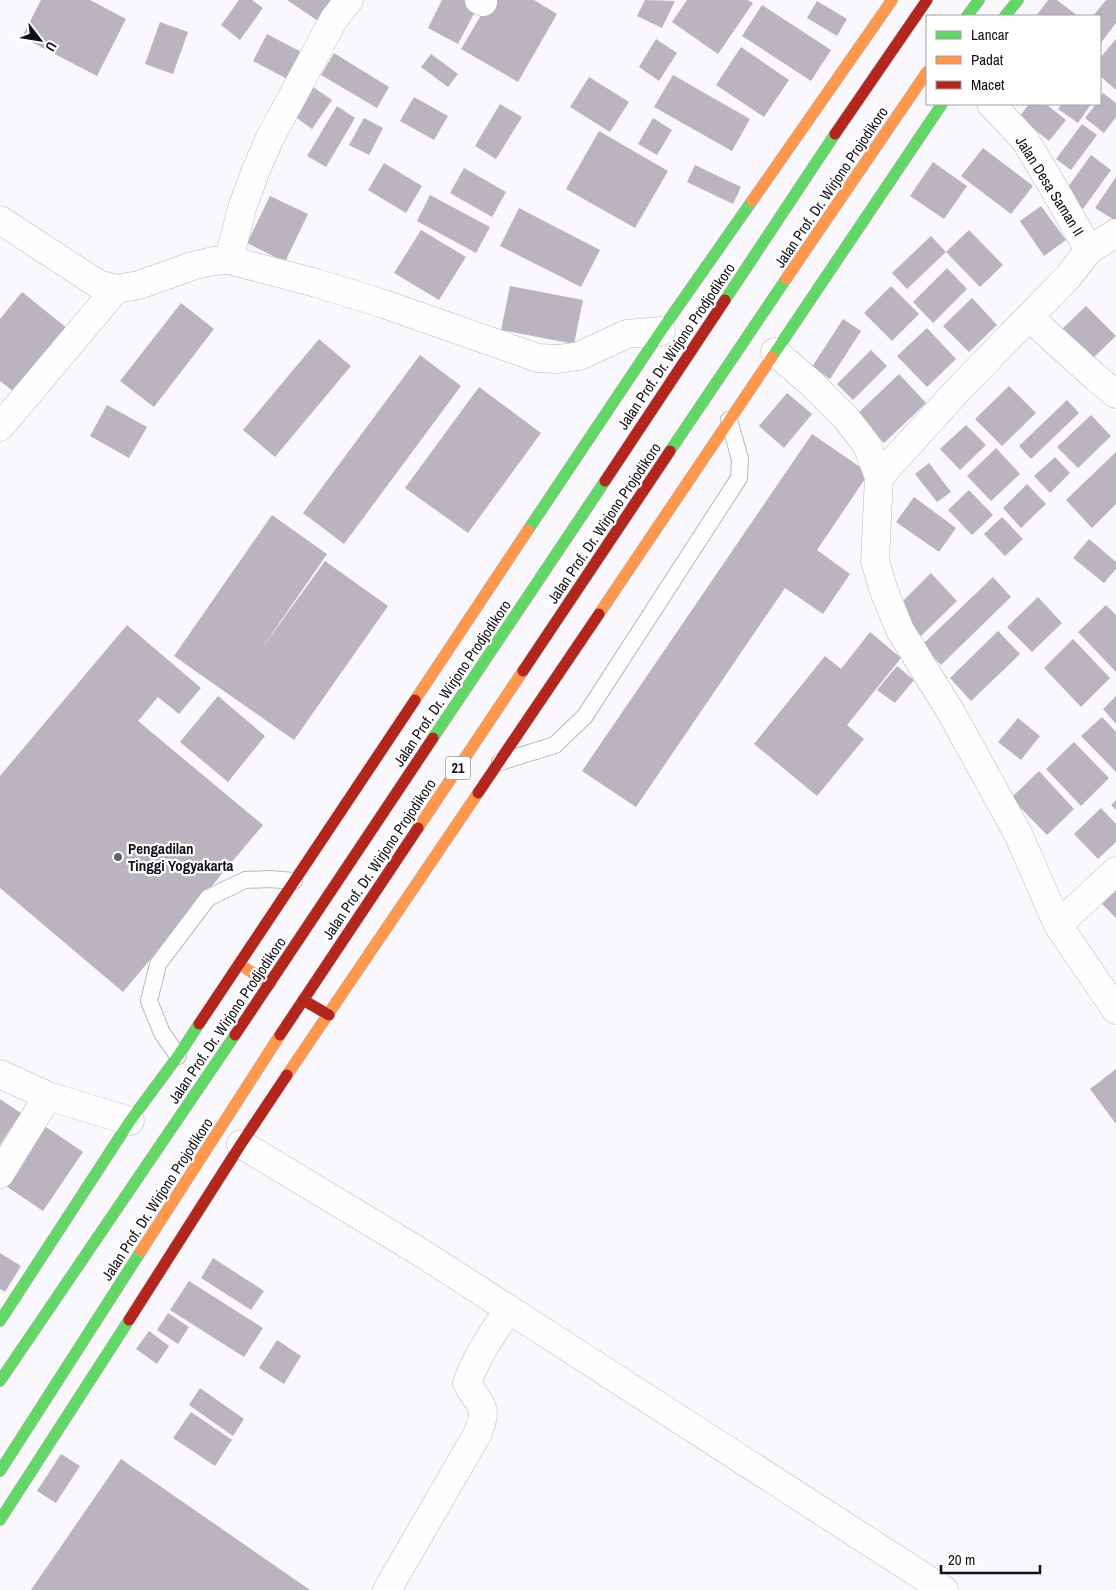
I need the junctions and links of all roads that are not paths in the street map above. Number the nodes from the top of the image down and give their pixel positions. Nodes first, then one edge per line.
1 (349, 0) edge
2 (891, 0) edge
3 (928, 0) edge
4 (979, 0) edge
5 (1018, 0) edge
6 (968, 15) edge
7 (1006, 15) edge
8 (926, 73) edge
9 (941, 105) edge
10 (992, 105) edge
11 (0, 220) edge
12 (1116, 233) edge
13 (1089, 250) junction
14 (229, 260) junction
15 (116, 289) junction
16 (1029, 317) junction
17 (661, 331) junction
18 (775, 352) junction
19 (1116, 394) edge
20 (729, 420) junction
21 (0, 427) edge
22 (879, 477) junction
23 (500, 762) junction
24 (1116, 871) edge
25 (294, 881) junction
26 (1058, 925) junction
27 (239, 964) junction
28 (270, 984) junction
29 (303, 1000) junction
30 (1116, 1010) edge
31 (328, 1015) junction
32 (178, 1056) junction
33 (0, 1074) edge
34 (48, 1096) junction
35 (130, 1121) junction
36 (241, 1144) junction
37 (0, 1174) edge
38 (508, 1310) junction
39 (0, 1321) edge
40 (0, 1381) edge
41 (0, 1471) edge
42 (0, 1520) edge
43 (387, 1590) edge
44 (944, 1590) edge

1 - 14 street
2 - 17 main road
3 - 28 main road, Jalan Prof. Dr. Wirjono Prodjodikoro / 21
4 - 6 main road
5 - 7 main road
8 - 29 main road, Jalan Prof. Dr. Wirjono Projodikoro / 21
9 - 18 main road
10 - 13 street, Jalan Desa Saman II
11 - 15 street
12 - 13 street
13 - 16 street, Jalan Desa Saman II
14 - 15 street
14 - 17 street
15 - 21 street
16 - 19 street
16 - 22 street, Jalan Desa Saman II
17 - 25 main road
18 - 20 main road
18 - 22 street
20 - 23 main road
20 - 23 lane
22 - 26 street
23 - 31 main road
24 - 26 street
25 - 27 main road
25 - 32 lane
26 - 30 street
27 - 28 main road
27 - 32 main road
28 - 40 main road, Jalan Prof. Dr. Wirjono Prodjodikoro / 21
29 - 31 main road
29 - 41 main road, Jalan Prof. Dr. Wirjono Projodikoro / 21
31 - 36 main road
32 - 35 main road
33 - 34 street
34 - 35 street
34 - 37 street
35 - 39 main road
36 - 38 street
36 - 42 main road
38 - 43 street
38 - 44 street

